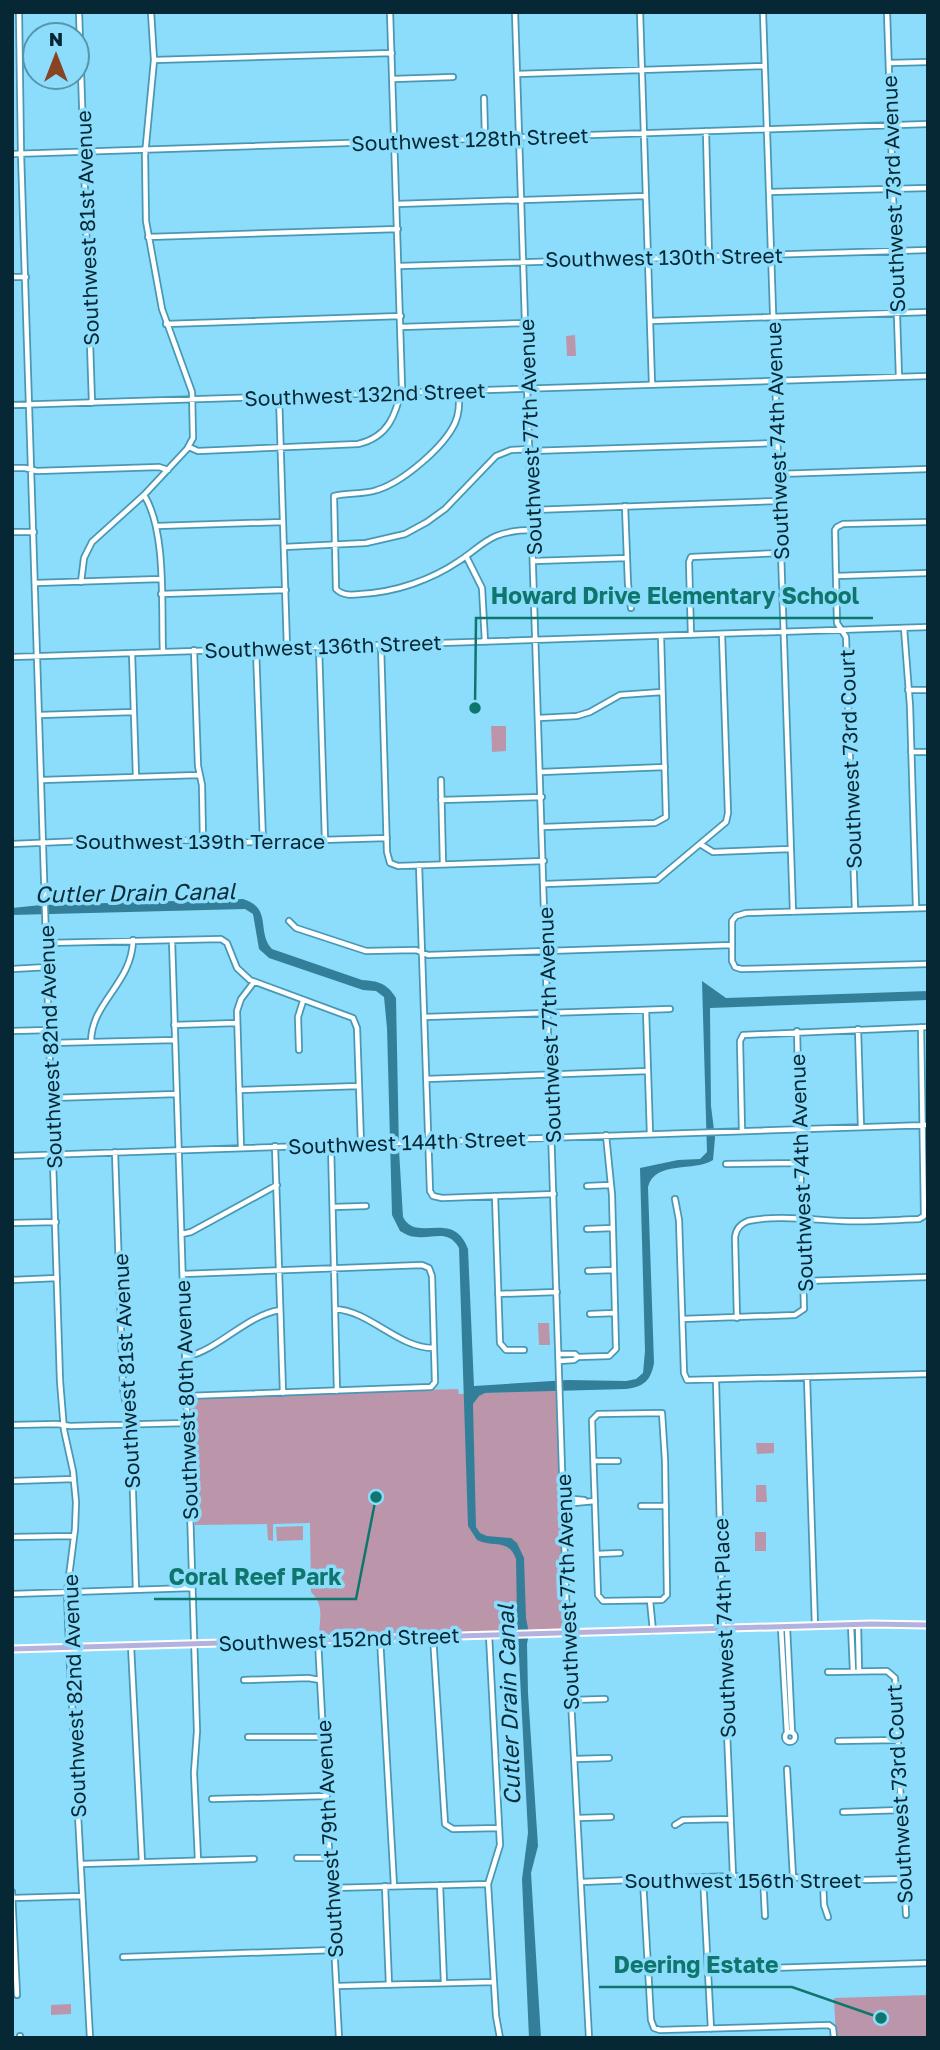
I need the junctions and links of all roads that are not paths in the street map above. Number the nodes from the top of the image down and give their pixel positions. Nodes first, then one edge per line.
1 (19, 12) edge
2 (79, 12) edge
3 (151, 12) edge
4 (390, 12) edge
5 (516, 12) edge
6 (640, 12) edge
7 (763, 12) edge
8 (887, 12) edge
9 (12, 33) edge
10 (19, 33) junction
11 (392, 52) junction
12 (154, 60) junction
13 (928, 62) edge
14 (889, 63) junction
15 (765, 66) junction
16 (642, 70) junction
17 (517, 74) junction
18 (453, 77) dead end
19 (393, 79) junction
20 (484, 98) dead end
21 (928, 124) edge
22 (891, 125) junction
23 (767, 128) junction
24 (706, 131) junction
25 (644, 133) junction
26 (520, 136) junction
27 (485, 138) junction
28 (395, 141) junction
29 (145, 150) junction
30 (84, 152) junction
31 (12, 154) edge
32 (21, 154) junction
33 (928, 188) edge
34 (893, 189) junction
35 (769, 192) junction
36 (646, 196) junction
37 (522, 200) junction
38 (397, 204) junction
39 (398, 229) junction
40 (148, 237) junction
41 (928, 250) edge
42 (895, 251) junction
43 (771, 255) junction
44 (709, 257) junction
45 (648, 259) junction
46 (524, 261) junction
47 (400, 266) junction
48 (12, 277) edge
49 (26, 277) junction
50 (928, 312) edge
51 (897, 314) junction
52 (401, 316) junction
53 (773, 317) junction
54 (650, 321) junction
55 (526, 323) junction
56 (166, 324) junction
57 (401, 327) junction
58 (928, 376) edge
59 (899, 377) junction
60 (775, 380) junction
61 (652, 384) junction
62 (528, 388) junction
63 (459, 390) junction
64 (401, 392) junction
65 (279, 396) junction
66 (192, 399) junction
67 (92, 403) junction
68 (12, 405) edge
69 (30, 405) junction
70 (777, 443) junction
71 (189, 447) junction
72 (281, 447) junction
73 (531, 450) junction
74 (12, 468) edge
75 (928, 469) edge
76 (32, 470) junction
77 (168, 470) junction
78 (778, 474) junction
79 (144, 495) junction
80 (779, 501) junction
81 (625, 506) junction
82 (533, 510) junction
83 (283, 522) junction
84 (928, 522) edge
85 (157, 526) junction
86 (534, 530) junction
87 (12, 532) edge
88 (34, 532) junction
89 (334, 545) junction
90 (284, 547) junction
91 (781, 553) junction
92 (466, 556) junction
93 (627, 558) junction
94 (534, 561) junction
95 (928, 573) edge
96 (836, 576) junction
97 (160, 579) junction
98 (81, 582) junction
99 (36, 583) junction
100 (286, 590) junction
101 (161, 594) junction
102 (631, 608) dead end
103 (928, 627) edge
104 (904, 628) junction
105 (841, 630) junction
106 (784, 632) junction
107 (722, 634) junction
108 (691, 635) junction
109 (661, 636) junction
110 (537, 641) junction
111 (485, 642) junction
112 (381, 645) junction
113 (319, 647) junction
114 (287, 648) junction
115 (257, 649) junction
116 (194, 650) junction
117 (163, 652) junction
118 (132, 653) junction
119 (38, 656) junction
120 (12, 657) edge
121 (908, 690) junction
122 (928, 690) edge
123 (662, 692) junction
124 (134, 712) junction
125 (40, 715) junction
126 (539, 718) junction
127 (911, 752) junction
128 (928, 752) edge
129 (665, 768) junction
130 (541, 772) junction
131 (198, 775) junction
132 (136, 777) junction
133 (42, 780) junction
134 (440, 780) dead end
135 (542, 797) junction
136 (441, 800) junction
137 (543, 827) junction
138 (387, 838) junction
139 (325, 840) junction
140 (203, 841) junction
141 (263, 842) junction
142 (44, 843) junction
143 (12, 844) edge
144 (700, 844) junction
145 (791, 849) junction
146 (544, 861) junction
147 (443, 864) junction
148 (419, 865) junction
149 (545, 884) junction
150 (916, 908) junction
151 (928, 908) edge
152 (855, 910) junction
153 (793, 912) junction
154 (289, 921) dead end
155 (132, 940) junction
156 (172, 940) junction
157 (47, 943) junction
158 (732, 945) junction
159 (547, 951) junction
160 (422, 952) junction
161 (928, 964) edge
162 (48, 967) junction
163 (12, 969) edge
164 (254, 982) junction
165 (303, 1000) junction
166 (670, 1009) dead end
167 (646, 1010) junction
168 (549, 1013) junction
169 (424, 1017) junction
170 (236, 1024) junction
171 (174, 1026) junction
172 (921, 1027) junction
173 (928, 1027) edge
174 (858, 1029) junction
175 (50, 1030) junction
176 (12, 1031) edge
177 (797, 1031) junction
178 (175, 1040) junction
179 (91, 1042) junction
180 (50, 1043) junction
181 (299, 1050) dead end
182 (648, 1071) junction
183 (551, 1074) junction
184 (426, 1079) junction
185 (359, 1086) junction
186 (239, 1090) junction
187 (177, 1094) junction
188 (51, 1098) junction
189 (925, 1125) edge
190 (861, 1127) junction
191 (799, 1130) junction
192 (742, 1131) junction
193 (650, 1134) junction
194 (606, 1135) junction
195 (552, 1138) junction
196 (428, 1142) junction
197 (361, 1144) junction
198 (331, 1145) junction
199 (275, 1146) junction
200 (241, 1148) junction
201 (178, 1150) junction
202 (115, 1152) junction
203 (54, 1154) junction
204 (12, 1156) edge
205 (801, 1163) junction
206 (726, 1164) dead end
207 (276, 1185) junction
208 (610, 1185) junction
209 (587, 1186) dead end
210 (554, 1194) junction
211 (495, 1196) junction
212 (675, 1199) dead end
213 (366, 1206) dead end
214 (333, 1207) junction
215 (803, 1219) junction
216 (56, 1222) junction
217 (12, 1223) edge
218 (613, 1228) junction
219 (587, 1229) dead end
220 (181, 1234) junction
221 (334, 1268) junction
222 (279, 1270) junction
223 (612, 1270) junction
224 (587, 1271) dead end
225 (183, 1274) junction
226 (57, 1278) junction
227 (928, 1278) edge
228 (12, 1280) edge
229 (804, 1281) junction
230 (557, 1292) junction
231 (498, 1294) junction
232 (334, 1309) junction
233 (280, 1310) junction
234 (615, 1313) junction
235 (590, 1314) dead end
236 (737, 1318) junction
237 (682, 1319) junction
238 (433, 1349) junction
239 (524, 1350) dead end
240 (559, 1354) junction
241 (186, 1357) junction
242 (578, 1357) junction
243 (559, 1361) junction
244 (928, 1374) edge
245 (807, 1378) junction
246 (716, 1381) junction
247 (337, 1391) junction
248 (283, 1393) junction
249 (186, 1396) junction
250 (186, 1423) junction
251 (12, 1425) edge
252 (63, 1425) junction
253 (130, 1425) junction
254 (594, 1461) junction
255 (618, 1461) dead end
256 (74, 1479) junction
257 (12, 1481) edge
258 (563, 1501) junction
259 (595, 1501) junction
260 (641, 1506) dead end
261 (666, 1506) junction
262 (74, 1536) junction
263 (12, 1537) edge
264 (620, 1553) dead end
265 (597, 1554) junction
266 (191, 1588) junction
267 (136, 1590) junction
268 (67, 1592) junction
269 (12, 1594) edge
270 (650, 1601) junction
271 (928, 1623) edge
272 (855, 1625) junction
273 (784, 1627) junction
274 (815, 1627) junction
275 (723, 1629) junction
276 (651, 1631) junction
277 (567, 1634) junction
278 (489, 1635) junction
279 (433, 1636) junction
280 (380, 1638) junction
281 (318, 1640) junction
282 (193, 1644) junction
283 (131, 1646) junction
284 (69, 1647) junction
285 (12, 1649) edge
286 (856, 1671) junction
287 (828, 1672) dead end
288 (320, 1677) junction
289 (244, 1680) dead end
290 (605, 1699) dead end
291 (572, 1700) junction
292 (789, 1732) dead end
293 (323, 1735) junction
294 (248, 1737) dead end
295 (897, 1740) junction
296 (838, 1741) dead end
297 (609, 1758) dead end
298 (575, 1759) junction
299 (787, 1769) dead end
300 (327, 1796) junction
301 (212, 1799) dead end
302 (901, 1810) junction
303 (843, 1812) dead end
304 (611, 1817) dead end
305 (578, 1818) junction
306 (730, 1819) junction
307 (675, 1825) dead end
308 (499, 1828) junction
309 (297, 1858) dead end
310 (330, 1858) junction
311 (254, 1859) dead end
312 (198, 1860) junction
313 (142, 1862) junction
314 (81, 1864) junction
315 (733, 1876) junction
316 (763, 1876) junction
317 (704, 1877) junction
318 (793, 1877) junction
319 (905, 1879) junction
320 (643, 1880) junction
321 (823, 1881) junction
322 (581, 1882) junction
323 (488, 1884) junction
324 (440, 1885) junction
325 (385, 1886) junction
326 (394, 1886) junction
327 (331, 1888) junction
328 (12, 1892) edge
329 (82, 1896) junction
330 (12, 1898) edge
331 (906, 1915) dead end
332 (765, 1916) dead end
333 (828, 1917) dead end
334 (335, 1951) junction
335 (123, 1957) dead end
336 (928, 1963) edge
337 (708, 1970) junction
338 (494, 1982) junction
339 (444, 1983) junction
340 (389, 1985) junction
341 (337, 1986) junction
342 (17, 1996) dead end
343 (711, 2029) junction
344 (90, 2038) edge
345 (340, 2038) edge
346 (500, 2038) edge
347 (589, 2038) edge
348 (834, 2038) edge

1 - 10 street, Southwest 82nd Avenue
2 - 30 street, Southwest 81st Avenue
3 - 12 street
4 - 11 street
5 - 17 street, Southwest 77th Avenue
6 - 16 street
7 - 15 street, Southwest 74th Avenue
8 - 14 street, Southwest 73rd Avenue
9 - 10 street
10 - 32 street, Southwest 82nd Avenue
11 - 12 street
11 - 19 street
12 - 29 street
13 - 14 street
14 - 22 street, Southwest 73rd Avenue
15 - 16 street
15 - 23 street, Southwest 74th Avenue
16 - 17 street
16 - 25 street
17 - 26 street, Southwest 77th Avenue
18 - 19 street
19 - 28 street
20 - 27 street
21 - 22 street, Southwest 128th Street
22 - 23 street, Southwest 128th Street
22 - 34 street, Southwest 73rd Avenue
23 - 24 street, Southwest 128th Street
23 - 35 street, Southwest 74th Avenue
24 - 25 street, Southwest 128th Street
24 - 44 street
25 - 26 street, Southwest 128th Street
25 - 36 street
26 - 27 street, Southwest 128th Street
26 - 37 street, Southwest 77th Avenue
27 - 28 street, Southwest 128th Street
28 - 29 street, Southwest 128th Street
28 - 38 street
29 - 30 street, Southwest 128th Street
29 - 40 street
30 - 32 street, Southwest 128th Street
30 - 67 street, Southwest 81st Avenue
31 - 32 street, Southwest 128th Street
32 - 49 street, Southwest 82nd Avenue
33 - 34 street
34 - 35 street
34 - 42 street, Southwest 73rd Avenue
35 - 43 street, Southwest 74th Avenue
36 - 37 street
36 - 45 street
37 - 38 street
37 - 46 street, Southwest 77th Avenue
38 - 39 street
39 - 40 street
39 - 47 street
40 - 56 street
41 - 42 street, Southwest 130th Street
42 - 43 street, Southwest 130th Street
42 - 51 street, Southwest 73rd Avenue
43 - 44 street, Southwest 130th Street
43 - 53 street, Southwest 74th Avenue
44 - 45 street, Southwest 130th Street
45 - 46 street, Southwest 130th Street
45 - 54 street
46 - 47 street, Southwest 130th Street
46 - 55 street, Southwest 77th Avenue
47 - 52 street
48 - 49 street
49 - 69 street, Southwest 82nd Avenue
50 - 51 street
51 - 53 street
51 - 59 street, Southwest 73rd Avenue
52 - 56 street
52 - 57 street
53 - 54 street
53 - 60 street, Southwest 74th Avenue
54 - 61 street
55 - 57 street
55 - 62 street, Southwest 77th Avenue
56 - 66 street
57 - 64 street
58 - 59 street, Southwest 132nd Street
59 - 60 street, Southwest 132nd Street
60 - 61 street, Southwest 132nd Street
60 - 70 street, Southwest 74th Avenue
61 - 62 street, Southwest 132nd Street
62 - 63 street, Southwest 132nd Street
62 - 73 street, Southwest 77th Avenue
63 - 64 street, Southwest 132nd Street
63 - 89 street
64 - 65 street, Southwest 132nd Street
64 - 72 street
65 - 66 street, Southwest 132nd Street
65 - 72 street
66 - 67 street, Southwest 132nd Street
66 - 71 street
67 - 69 street, Southwest 132nd Street
68 - 69 street, Southwest 132nd Street
69 - 76 street, Southwest 82nd Avenue
70 - 73 street
70 - 78 street, Southwest 74th Avenue
71 - 72 street
71 - 77 street
72 - 83 street
73 - 82 street, Southwest 77th Avenue
73 - 89 street
74 - 76 street
75 - 78 street
76 - 77 street
76 - 88 street, Southwest 82nd Avenue
77 - 79 street
78 - 80 street, Southwest 74th Avenue
79 - 85 street
79 - 98 street
80 - 81 street
80 - 91 street, Southwest 74th Avenue
81 - 82 street
81 - 93 street
82 - 86 street, Southwest 77th Avenue
83 - 85 street
83 - 90 street
84 - 96 street, Southwest 73rd Court
85 - 97 street
86 - 92 street
86 - 94 street, Southwest 77th Avenue
87 - 88 street
88 - 99 street, Southwest 82nd Avenue
89 - 90 street
89 - 92 street
90 - 100 street
91 - 106 street, Southwest 74th Avenue
91 - 108 street
92 - 111 street
93 - 94 street
93 - 102 street
94 - 110 street, Southwest 77th Avenue
95 - 96 street
96 - 105 street, Southwest 73rd Court
97 - 98 street
97 - 101 street
98 - 99 street
99 - 119 street, Southwest 82nd Avenue
100 - 101 street
100 - 114 street
101 - 117 street
103 - 104 street, Southwest 136th Street
104 - 105 street, Southwest 136th Street
104 - 121 street
105 - 106 street, Southwest 136th Street
105 - 152 street, Southwest 73rd Court
106 - 107 street, Southwest 136th Street
106 - 145 street, Southwest 74th Avenue
107 - 108 street, Southwest 136th Street
107 - 144 street
108 - 109 street, Southwest 136th Street
109 - 110 street, Southwest 136th Street
109 - 123 street
110 - 111 street, Southwest 136th Street
110 - 126 street, Southwest 77th Avenue
111 - 112 street, Southwest 136th Street
112 - 113 street, Southwest 136th Street
112 - 138 street
113 - 114 street, Southwest 136th Street
113 - 139 street
114 - 115 street, Southwest 136th Street
115 - 116 street, Southwest 136th Street
115 - 141 street
116 - 117 street, Southwest 136th Street
116 - 131 street
117 - 118 street, Southwest 136th Street
118 - 119 street, Southwest 136th Street
118 - 124 street
119 - 120 street, Southwest 136th Street
119 - 125 street, Southwest 82nd Avenue
121 - 122 street
121 - 127 street
123 - 126 street
123 - 129 street
124 - 125 street
124 - 132 street
125 - 133 street, Southwest 82nd Avenue
126 - 130 street, Southwest 77th Avenue
127 - 128 street
127 - 150 street
129 - 130 street
129 - 137 street
130 - 135 street, Southwest 77th Avenue
131 - 132 street
131 - 140 street
132 - 133 street
133 - 142 street, Southwest 82nd Avenue
134 - 136 street
135 - 136 street
135 - 137 street, Southwest 77th Avenue
136 - 147 street
137 - 146 street, Southwest 77th Avenue
138 - 139 street, Southwest 139th Terrace
138 - 148 street
139 - 141 street, Southwest 139th Terrace
140 - 141 street, Southwest 139th Terrace
140 - 142 street, Southwest 139th Terrace
142 - 143 street, Southwest 139th Terrace
142 - 157 street, Southwest 82nd Avenue
144 - 145 street
144 - 149 street
145 - 153 street, Southwest 74th Avenue
146 - 147 street
146 - 149 street, Southwest 77th Avenue
147 - 148 street
148 - 160 street
149 - 159 street, Southwest 77th Avenue
150 - 151 street
150 - 152 street
152 - 153 street
153 - 158 street
154 - 160 street
155 - 156 street
155 - 157 street
155 - 179 street
156 - 164 street
156 - 171 street, Southwest 80th Avenue
157 - 162 street, Southwest 82nd Avenue
158 - 159 street
158 - 161 street
159 - 160 street
159 - 168 street, Southwest 77th Avenue
160 - 169 street
162 - 163 street
162 - 175 street, Southwest 82nd Avenue
164 - 165 street
164 - 170 street
165 - 181 street
165 - 185 street
166 - 167 street
167 - 168 street
167 - 182 street
168 - 169 street
168 - 183 street, Southwest 77th Avenue
169 - 184 street
170 - 171 street
170 - 186 street
171 - 178 street, Southwest 80th Avenue
172 - 173 street
172 - 174 street
172 - 189 street
174 - 177 street
174 - 190 street
175 - 176 street
175 - 180 street, Southwest 82nd Avenue
177 - 191 street, Southwest 74th Avenue
177 - 192 street
178 - 179 street
178 - 187 street, Southwest 80th Avenue
179 - 180 street
180 - 188 street, Southwest 82nd Avenue
182 - 183 street
182 - 193 street
183 - 184 street
183 - 195 street, Southwest 77th Avenue
184 - 196 street
185 - 186 street
185 - 197 street
186 - 200 street
187 - 188 street
187 - 201 street, Southwest 80th Avenue
188 - 203 street, Southwest 82nd Avenue
189 - 190 street, Southwest 144th Street
189 - 215 street
190 - 191 street, Southwest 144th Street
191 - 192 street, Southwest 144th Street
191 - 205 street, Southwest 74th Avenue
192 - 193 street, Southwest 144th Street
193 - 194 street, Southwest 144th Street
194 - 195 street, Southwest 144th Street
194 - 208 street
195 - 196 street, Southwest 144th Street
195 - 210 street, Southwest 77th Avenue
196 - 197 street, Southwest 144th Street
196 - 211 street
197 - 198 street, Southwest 144th Street
198 - 199 street, Southwest 144th Street
198 - 214 street
199 - 200 street, Southwest 144th Street
199 - 207 street
200 - 201 street, Southwest 144th Street
201 - 202 street, Southwest 144th Street
201 - 220 street, Southwest 80th Avenue
202 - 203 street, Southwest 144th Street
202 - 253 street, Southwest 81st Avenue
203 - 204 street, Southwest 144th Street
203 - 216 street, Southwest 82nd Avenue
205 - 206 street
205 - 215 street, Southwest 74th Avenue
207 - 220 street
207 - 222 street
208 - 209 street
208 - 218 street
210 - 211 street
210 - 230 street, Southwest 77th Avenue
211 - 231 street
212 - 237 street
213 - 214 street
214 - 221 street
215 - 229 street, Southwest 74th Avenue
215 - 236 street
216 - 217 street
216 - 226 street, Southwest 82nd Avenue
218 - 219 street
218 - 223 street
220 - 225 street, Southwest 80th Avenue
221 - 222 street
221 - 232 street
221 - 238 street
222 - 225 street
222 - 233 street
223 - 224 street
223 - 234 street
225 - 241 street, Southwest 80th Avenue
226 - 228 street
226 - 252 street, Southwest 82nd Avenue
227 - 229 street
229 - 236 street, Southwest 74th Avenue
230 - 231 street
230 - 240 street, Southwest 77th Avenue
231 - 239 street
232 - 238 street
232 - 247 street
233 - 241 street
233 - 248 street
234 - 235 street
234 - 242 street
236 - 237 street
237 - 246 street
238 - 247 street
240 - 242 street
240 - 243 street, Southwest 77th Avenue
241 - 249 street, Southwest 80th Avenue
242 - 243 street
243 - 258 street, Southwest 77th Avenue
244 - 245 street
245 - 246 street
245 - 274 street
246 - 275 street, Southwest 74th Place
247 - 248 street
248 - 249 street
249 - 250 street, Southwest 80th Avenue
250 - 253 street
250 - 266 street, Southwest 80th Avenue
251 - 252 street
252 - 253 street
252 - 256 street, Southwest 82nd Avenue
253 - 267 street, Southwest 81st Avenue
254 - 255 street
254 - 259 street
254 - 261 street
256 - 257 street
256 - 262 street, Southwest 82nd Avenue
258 - 259 street
258 - 277 street, Southwest 77th Avenue
259 - 265 street
260 - 261 street
261 - 270 street
262 - 263 street
262 - 268 street, Southwest 82nd Avenue
264 - 265 street
265 - 270 street
266 - 267 street
266 - 282 street, Southwest 80th Avenue
267 - 268 street
268 - 269 street
268 - 284 street, Southwest 82nd Avenue
270 - 276 street
271 - 272 main road, Southwest 152nd Street
272 - 274 main road, Southwest 152nd Street
272 - 286 street, Southwest 73rd Court
273 - 274 main road, Southwest 152nd Street
273 - 275 main road, Southwest 152nd Street
273 - 292 street
275 - 276 main road, Southwest 152nd Street
275 - 306 street, Southwest 74th Place
276 - 277 main road, Southwest 152nd Street
277 - 278 main road, Southwest 152nd Street
277 - 291 street, Southwest 77th Avenue
278 - 279 main road, Southwest 152nd Street
278 - 308 street
279 - 280 main road, Southwest 152nd Street
279 - 308 street
280 - 281 main road, Southwest 152nd Street
280 - 326 street
281 - 282 main road, Southwest 152nd Street
281 - 288 street, Southwest 79th Avenue
282 - 283 main road, Southwest 152nd Street
282 - 312 street, Southwest 80th Avenue
283 - 284 main road, Southwest 152nd Street
283 - 313 street
284 - 285 main road, Southwest 152nd Street
284 - 314 street, Southwest 82nd Avenue
286 - 287 street
286 - 295 street, Southwest 73rd Court
288 - 289 street
288 - 293 street, Southwest 79th Avenue
290 - 291 street
291 - 298 street, Southwest 77th Avenue
293 - 294 street
293 - 300 street, Southwest 79th Avenue
295 - 296 street
295 - 302 street, Southwest 73rd Court
297 - 298 street
298 - 305 street, Southwest 77th Avenue
299 - 318 street
300 - 301 street
300 - 310 street, Southwest 79th Avenue
302 - 303 street
302 - 319 street, Southwest 73rd Court
304 - 305 street
305 - 322 street, Southwest 77th Avenue
306 - 307 street
306 - 315 street, Southwest 74th Place
308 - 323 street
309 - 310 street
310 - 327 street, Southwest 79th Avenue
311 - 312 street
312 - 313 street
313 - 314 street
314 - 329 street, Southwest 82nd Avenue
315 - 316 street, Southwest 156th Street
315 - 317 street, Southwest 156th Street
316 - 318 street, Southwest 156th Street
316 - 332 street
317 - 320 street, Southwest 156th Street
317 - 337 street
318 - 321 street, Southwest 156th Street
319 - 321 street, Southwest 156th Street
319 - 331 street, Southwest 73rd Court
320 - 322 street, Southwest 156th Street
320 - 343 street
321 - 333 street
322 - 347 street, Southwest 77th Avenue
323 - 324 street
323 - 338 street
324 - 326 street
324 - 339 street
325 - 326 street
325 - 327 street
325 - 340 street
327 - 334 street, Southwest 79th Avenue
328 - 330 street
329 - 330 street
329 - 344 street, Southwest 82nd Avenue
330 - 342 street
334 - 335 street
334 - 341 street, Southwest 79th Avenue
336 - 337 street
337 - 343 street
338 - 339 street
338 - 346 street
339 - 340 street
340 - 341 street
341 - 345 street, Southwest 79th Avenue
343 - 348 street

